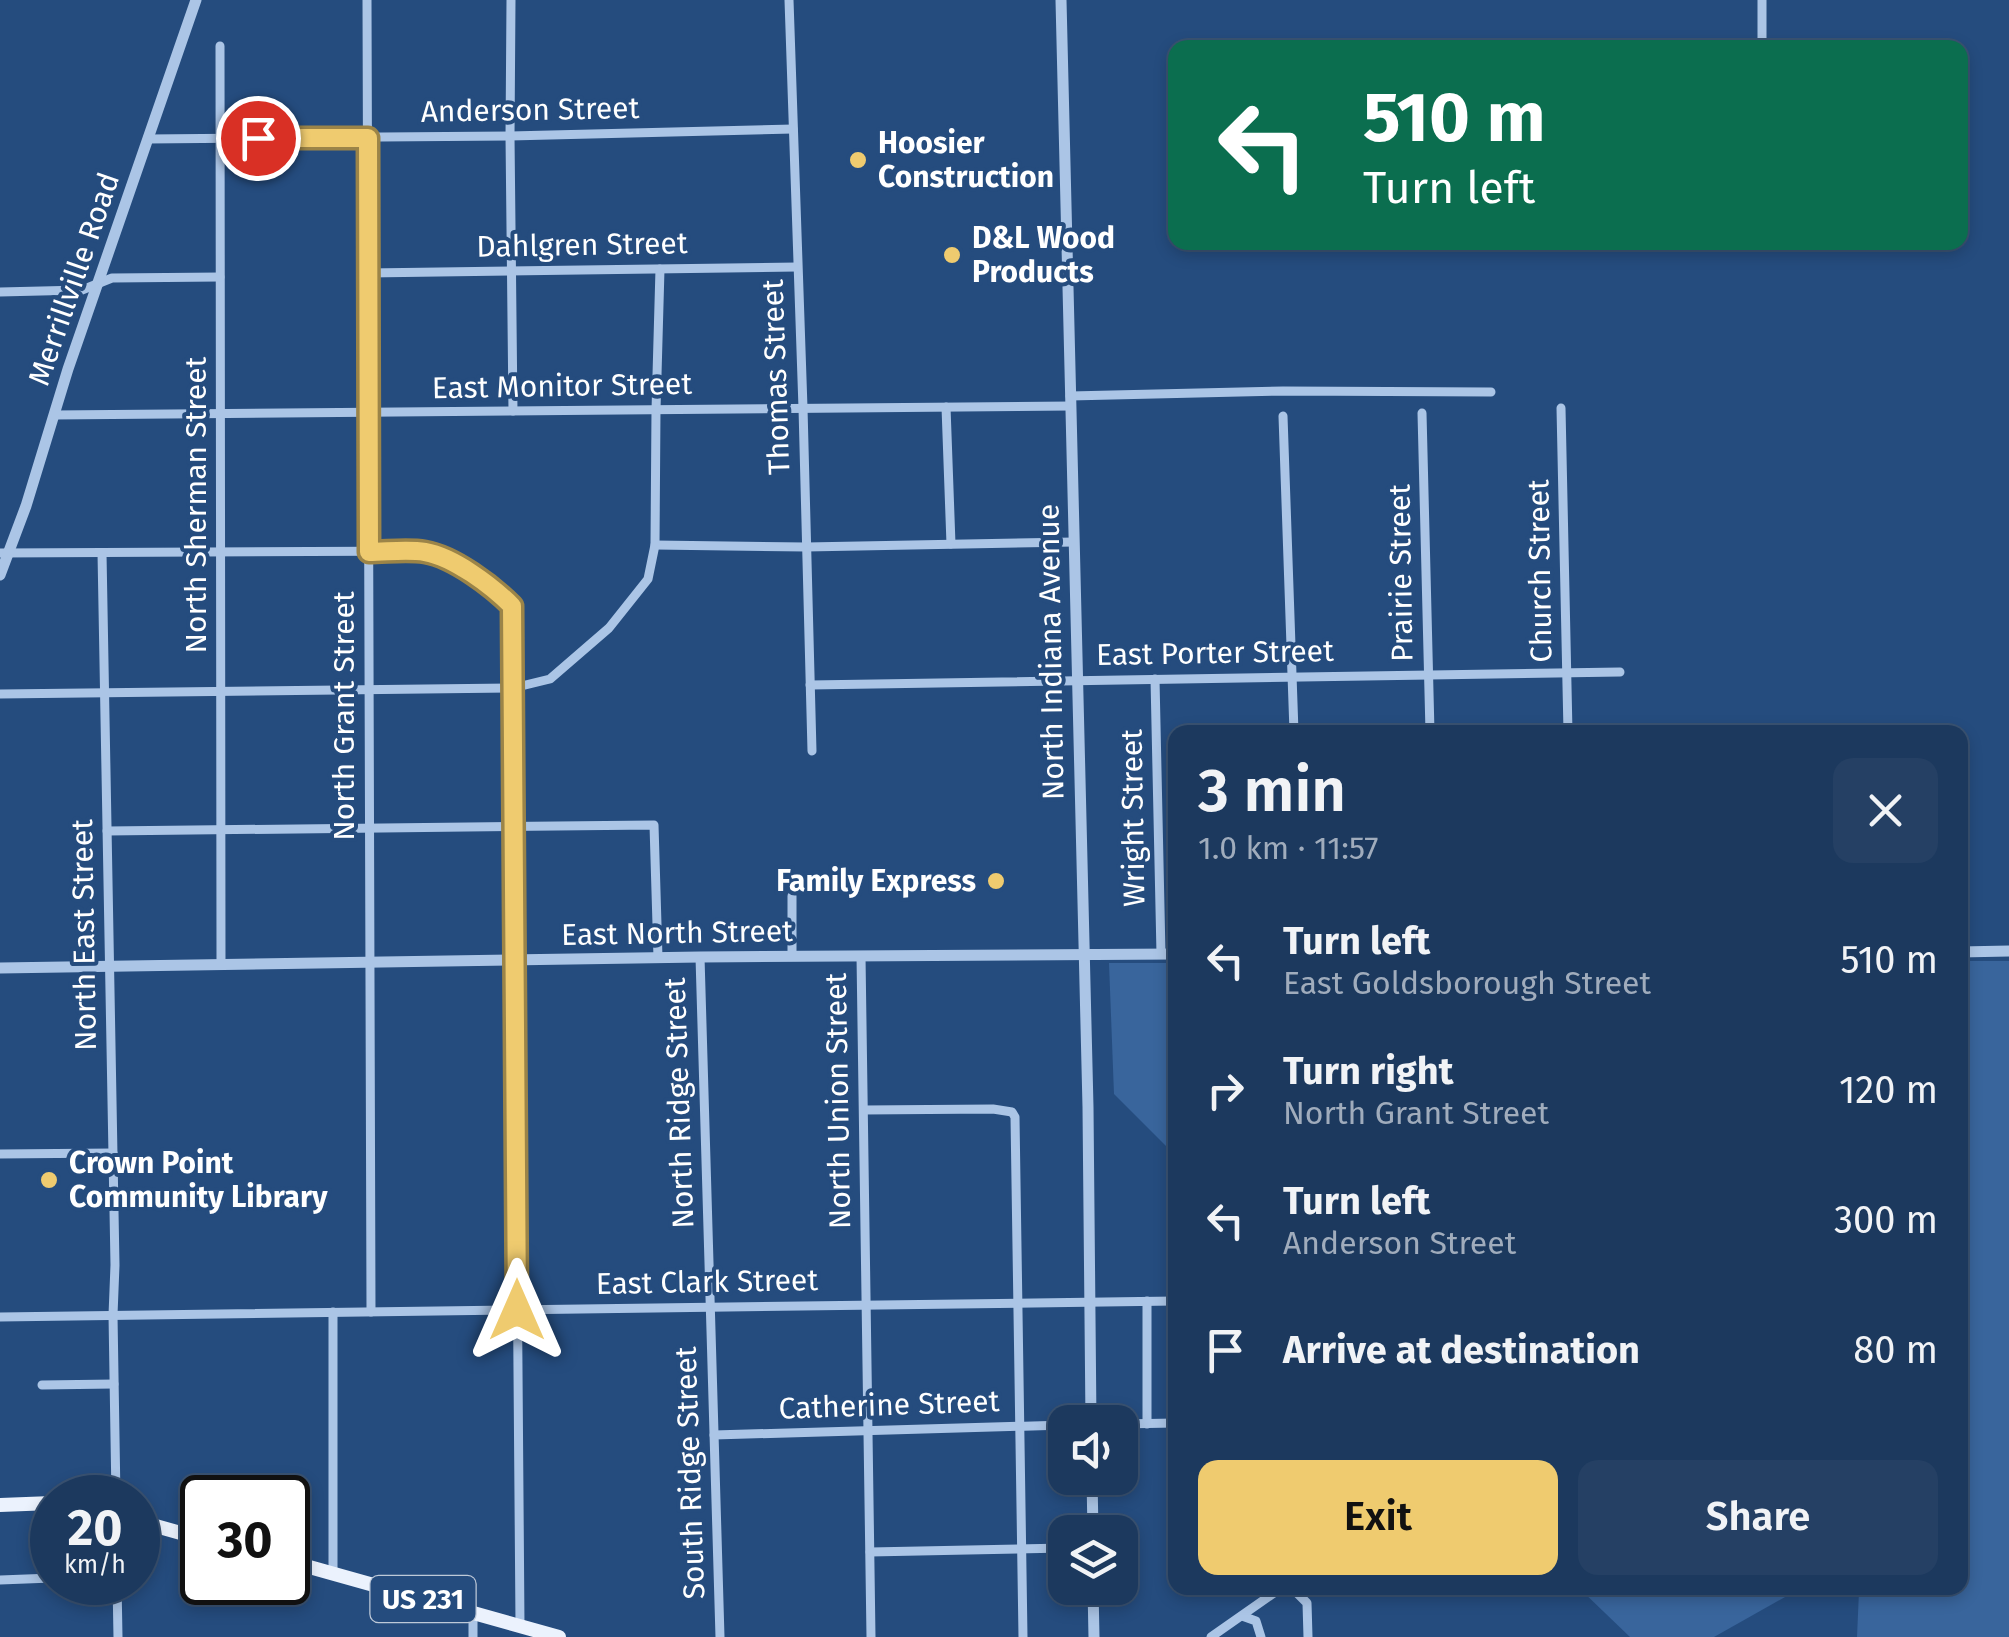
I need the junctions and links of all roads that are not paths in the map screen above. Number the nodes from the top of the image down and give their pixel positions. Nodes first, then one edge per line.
1 (196, 0) edge
2 (367, 0) edge
3 (511, 0) edge
4 (789, 0) edge
5 (1060, 0) edge
6 (1762, 0) edge
7 (1762, 40) edge
8 (220, 46) dead end
9 (793, 130) junction
10 (510, 136) junction
11 (220, 138) junction
12 (368, 138) junction
13 (148, 139) junction
14 (797, 267) junction
15 (660, 269) junction
16 (512, 271) junction
17 (368, 273) junction
18 (220, 277) junction
19 (99, 284) junction
20 (0, 292) edge
21 (1491, 392) dead end
22 (1071, 401) junction
23 (946, 407) junction
24 (804, 408) junction
25 (1561, 408) dead end
26 (656, 410) junction
27 (512, 411) junction
28 (368, 412) junction
29 (1422, 413) dead end
30 (220, 414) junction
31 (54, 415) junction
32 (1283, 416) dead end
33 (1074, 542) junction
34 (951, 544) junction
35 (655, 545) junction
36 (806, 547) junction
37 (221, 552) junction
38 (369, 552) junction
39 (4, 553) edge
40 (102, 553) junction
41 (0, 576) edge
42 (1620, 672) dead end
43 (1428, 674) junction
44 (1567, 674) junction
45 (1292, 677) junction
46 (1154, 680) junction
47 (1077, 681) junction
48 (810, 685) junction
49 (513, 688) junction
50 (369, 689) junction
51 (221, 691) junction
52 (104, 692) junction
53 (0, 694) edge
54 (1294, 725) edge
55 (1430, 725) edge
56 (1568, 725) edge
57 (812, 752) dead end
58 (221, 828) junction
59 (370, 828) junction
60 (514, 828) junction
61 (107, 831) junction
62 (792, 896) dead end
63 (2009, 951) edge
64 (1968, 952) edge
65 (1161, 954) junction
66 (1168, 954) edge
67 (1084, 955) junction
68 (792, 956) junction
69 (861, 956) junction
70 (700, 957) junction
71 (658, 958) junction
72 (514, 960) junction
73 (370, 961) junction
74 (221, 964) junction
75 (110, 966) junction
76 (0, 968) edge
77 (864, 1110) junction
78 (113, 1152) junction
79 (0, 1154) edge
80 (1147, 1301) junction
81 (1168, 1301) edge
82 (1090, 1302) junction
83 (1018, 1303) junction
84 (866, 1305) junction
85 (710, 1307) junction
86 (517, 1310) junction
87 (333, 1312) junction
88 (371, 1312) junction
89 (113, 1315) junction
90 (0, 1317) edge
91 (114, 1384) junction
92 (42, 1385) dead end
93 (1092, 1405) edge
94 (1168, 1423) edge
95 (1138, 1424) edge
96 (1147, 1424) junction
97 (1048, 1426) edge
98 (1020, 1427) junction
99 (868, 1431) junction
100 (714, 1435) junction
101 (116, 1475) edge
102 (30, 1504) edge
103 (0, 1505) edge
104 (1048, 1549) edge
105 (1022, 1550) junction
106 (870, 1552) junction
107 (310, 1567) edge
108 (333, 1574) junction
109 (30, 1579) edge
110 (0, 1580) edge
111 (1270, 1595) edge
112 (1299, 1595) edge
113 (117, 1605) edge
114 (1093, 1605) edge
115 (473, 1612) junction
116 (1242, 1616) junction
117 (520, 1625) junction
118 (118, 1637) edge
119 (473, 1637) edge
120 (559, 1637) edge
121 (720, 1637) edge
122 (871, 1637) edge
123 (1023, 1637) edge
124 (1094, 1637) edge
125 (1211, 1637) edge
126 (1261, 1637) edge
127 (1308, 1637) edge

1 - 13 street, Merrillville Road
2 - 12 street, North Grant Street
3 - 10 street
4 - 9 street, Thomas Street
5 - 22 street, North Indiana Avenue
6 - 7 street
8 - 11 street, North Sherman Street
9 - 10 street, Anderson Street
9 - 14 street, Thomas Street
10 - 12 street, Anderson Street
10 - 16 street
11 - 12 street, Anderson Street
11 - 13 street, Anderson Street
11 - 18 street, North Sherman Street
12 - 17 street, North Grant Street
13 - 19 street, Merrillville Road
14 - 15 street, Dahlgren Street
14 - 24 street, Thomas Street
15 - 16 street, Dahlgren Street
15 - 26 street
16 - 17 street, Dahlgren Street
16 - 27 street
17 - 28 street, North Grant Street
18 - 19 street
18 - 30 street, North Sherman Street
19 - 20 street
19 - 31 street, Merrillville Road
21 - 22 street, East Monitor Street
22 - 23 street, East Monitor Street
22 - 33 street, North Indiana Avenue
23 - 24 street, East Monitor Street
23 - 34 street
24 - 26 street, East Monitor Street
24 - 36 street, Thomas Street
25 - 44 street, Church Street
26 - 27 street, East Monitor Street
26 - 35 street
27 - 28 street, East Monitor Street
28 - 30 street, East Monitor Street
28 - 38 street, North Grant Street
29 - 43 street, Prairie Street
30 - 31 street, East Monitor Street
30 - 37 street, North Sherman Street
31 - 39 street, Merrillville Road
32 - 45 street
33 - 34 street
33 - 47 street, North Indiana Avenue
34 - 36 street
35 - 36 street
35 - 49 street
36 - 48 street, Thomas Street
37 - 38 street
37 - 40 street
37 - 51 street, North Sherman Street
38 - 49 street
38 - 50 street, North Grant Street
39 - 40 street
39 - 41 street, Merrillville Road
40 - 52 street, North East Street
42 - 44 street, East Porter Street
43 - 44 street, East Porter Street
43 - 45 street, East Porter Street
43 - 55 street, Prairie Street
44 - 56 street, Church Street
45 - 46 street, East Porter Street
45 - 54 street
46 - 47 street, East Porter Street
46 - 65 street, Wright Street
47 - 48 street, East Porter Street
47 - 67 street, North Indiana Avenue
48 - 57 street, Thomas Street
49 - 50 street
49 - 60 street
50 - 51 street
50 - 59 street, North Grant Street
51 - 52 street
51 - 58 street, North Sherman Street
52 - 53 street
52 - 61 street, North East Street
58 - 59 street
58 - 61 street
58 - 74 street, North Sherman Street
59 - 60 street
59 - 73 street, North Grant Street
60 - 71 street
60 - 72 street
61 - 75 street, North East Street
62 - 68 street
63 - 64 street
65 - 66 street, East North Street
65 - 67 street, East North Street
67 - 69 street, East North Street
67 - 82 street, North Indiana Avenue
68 - 69 street, East North Street
68 - 70 street, East North Street
69 - 77 street, North Union Street
70 - 71 street, East North Street
70 - 85 street, North Ridge Street
71 - 72 street, East North Street
72 - 73 street, East North Street
72 - 86 street
73 - 74 street, East North Street
73 - 88 street, North Grant Street
74 - 75 street, East North Street
75 - 76 street, East North Street
75 - 78 street, North East Street
77 - 83 street
77 - 84 street, North Union Street
78 - 79 street
78 - 89 street, North East Street
80 - 81 street, East Clark Street
80 - 82 street, East Clark Street
80 - 96 street
82 - 83 street, East Clark Street
82 - 93 street, North Indiana Avenue
83 - 84 street, East Clark Street
83 - 98 street
84 - 85 street, East Clark Street
84 - 99 street, North Union Street
85 - 86 street, East Clark Street
85 - 100 street, South Ridge Street
86 - 88 street, East Clark Street
86 - 117 street
87 - 88 street, East Clark Street
87 - 89 street, East Clark Street
87 - 108 street
89 - 90 street, East Clark Street
89 - 91 street, North East Street
91 - 92 street
91 - 101 street, North East Street
94 - 96 street
95 - 96 street
97 - 98 street, Catherine Street
98 - 99 street, Catherine Street
98 - 105 street
99 - 100 street, Catherine Street
99 - 106 street, North Union Street
100 - 121 street, South Ridge Street
102 - 103 main road
104 - 105 street
105 - 106 street
105 - 123 street
106 - 122 street, North Union Street
107 - 108 main road, US 231
108 - 115 main road, US 231
109 - 110 street
111 - 116 street
112 - 127 street
113 - 118 street
114 - 124 street
115 - 117 main road, US 231
115 - 119 street
116 - 125 street
116 - 126 street
117 - 120 main road, US 231

